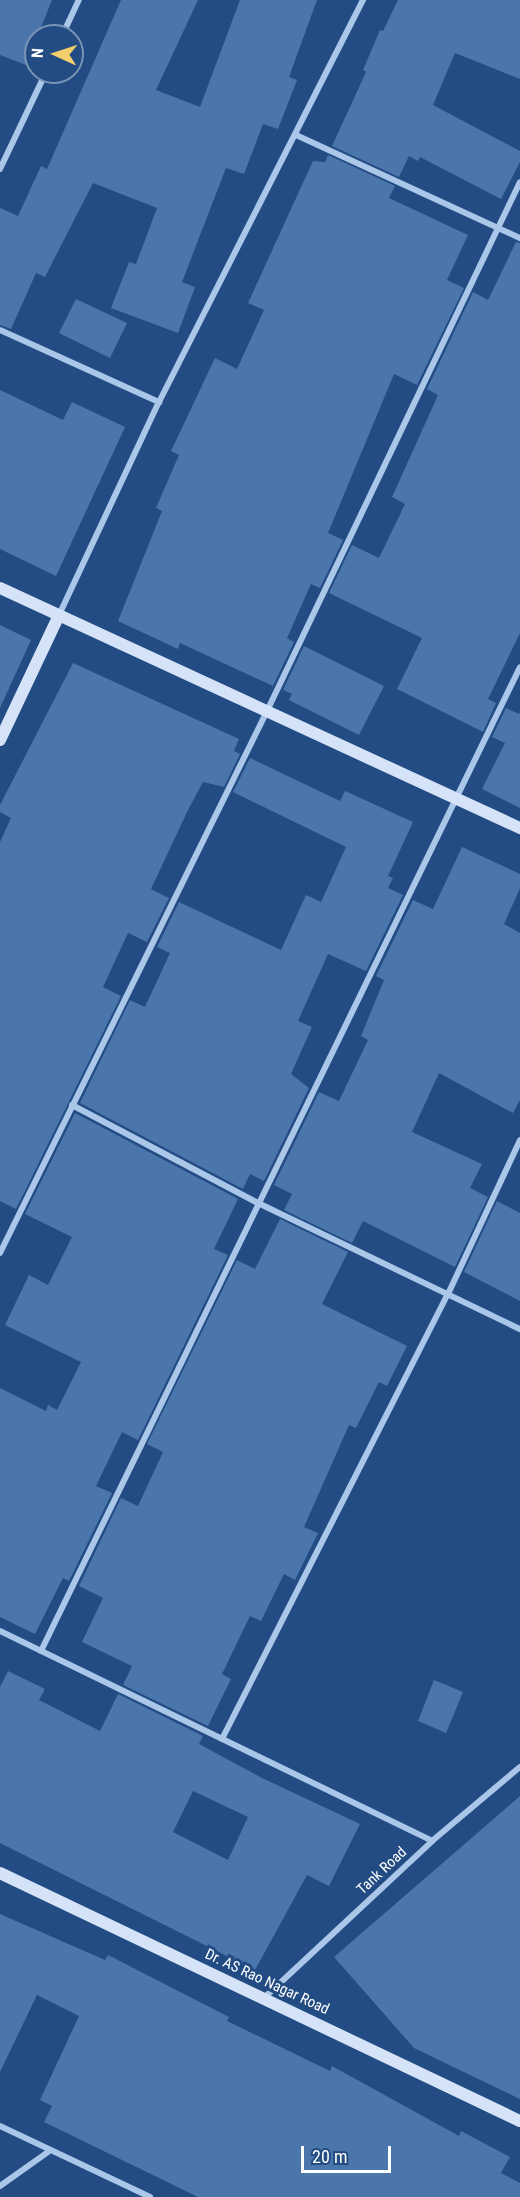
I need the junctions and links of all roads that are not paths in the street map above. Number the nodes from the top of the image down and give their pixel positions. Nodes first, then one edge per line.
1 (79, 0) edge
2 (363, 0) edge
3 (68, 24) edge
4 (40, 84) edge
5 (296, 135) junction
6 (0, 169) edge
7 (520, 182) edge
8 (500, 228) junction
9 (520, 238) edge
10 (0, 330) edge
11 (159, 402) junction
12 (0, 588) edge
13 (59, 615) junction
14 (520, 667) edge
15 (267, 711) junction
16 (0, 740) edge
17 (458, 799) junction
18 (520, 828) edge
19 (72, 1106) junction
20 (520, 1140) edge
21 (258, 1203) junction
22 (0, 1253) edge
23 (448, 1294) junction
24 (520, 1329) edge
25 (0, 1631) edge
26 (41, 1651) junction
27 (222, 1739) junction
28 (520, 1767) edge
29 (432, 1841) junction
30 (0, 1873) edge
31 (265, 1996) junction
32 (520, 2121) edge
33 (0, 2126) edge
34 (48, 2152) junction
35 (0, 2186) edge
36 (150, 2197) edge

1 - 3 street
2 - 5 street
4 - 6 street
5 - 8 street
5 - 11 street
7 - 8 street
8 - 9 street
8 - 15 street
10 - 11 street
11 - 13 street
12 - 13 street
13 - 15 street
13 - 16 street
14 - 17 street
15 - 17 street
15 - 19 street
17 - 18 street
17 - 21 street
19 - 21 street
19 - 22 street
20 - 23 street
21 - 23 street
21 - 26 street
23 - 24 street
23 - 27 street
25 - 26 street
26 - 27 street
27 - 29 street
28 - 29 street, Tank Road
29 - 31 street, Tank Road
30 - 31 street, Dr. AS Rao Nagar Road
31 - 32 street, Dr. AS Rao Nagar Road
33 - 34 street
34 - 35 street
34 - 36 street

